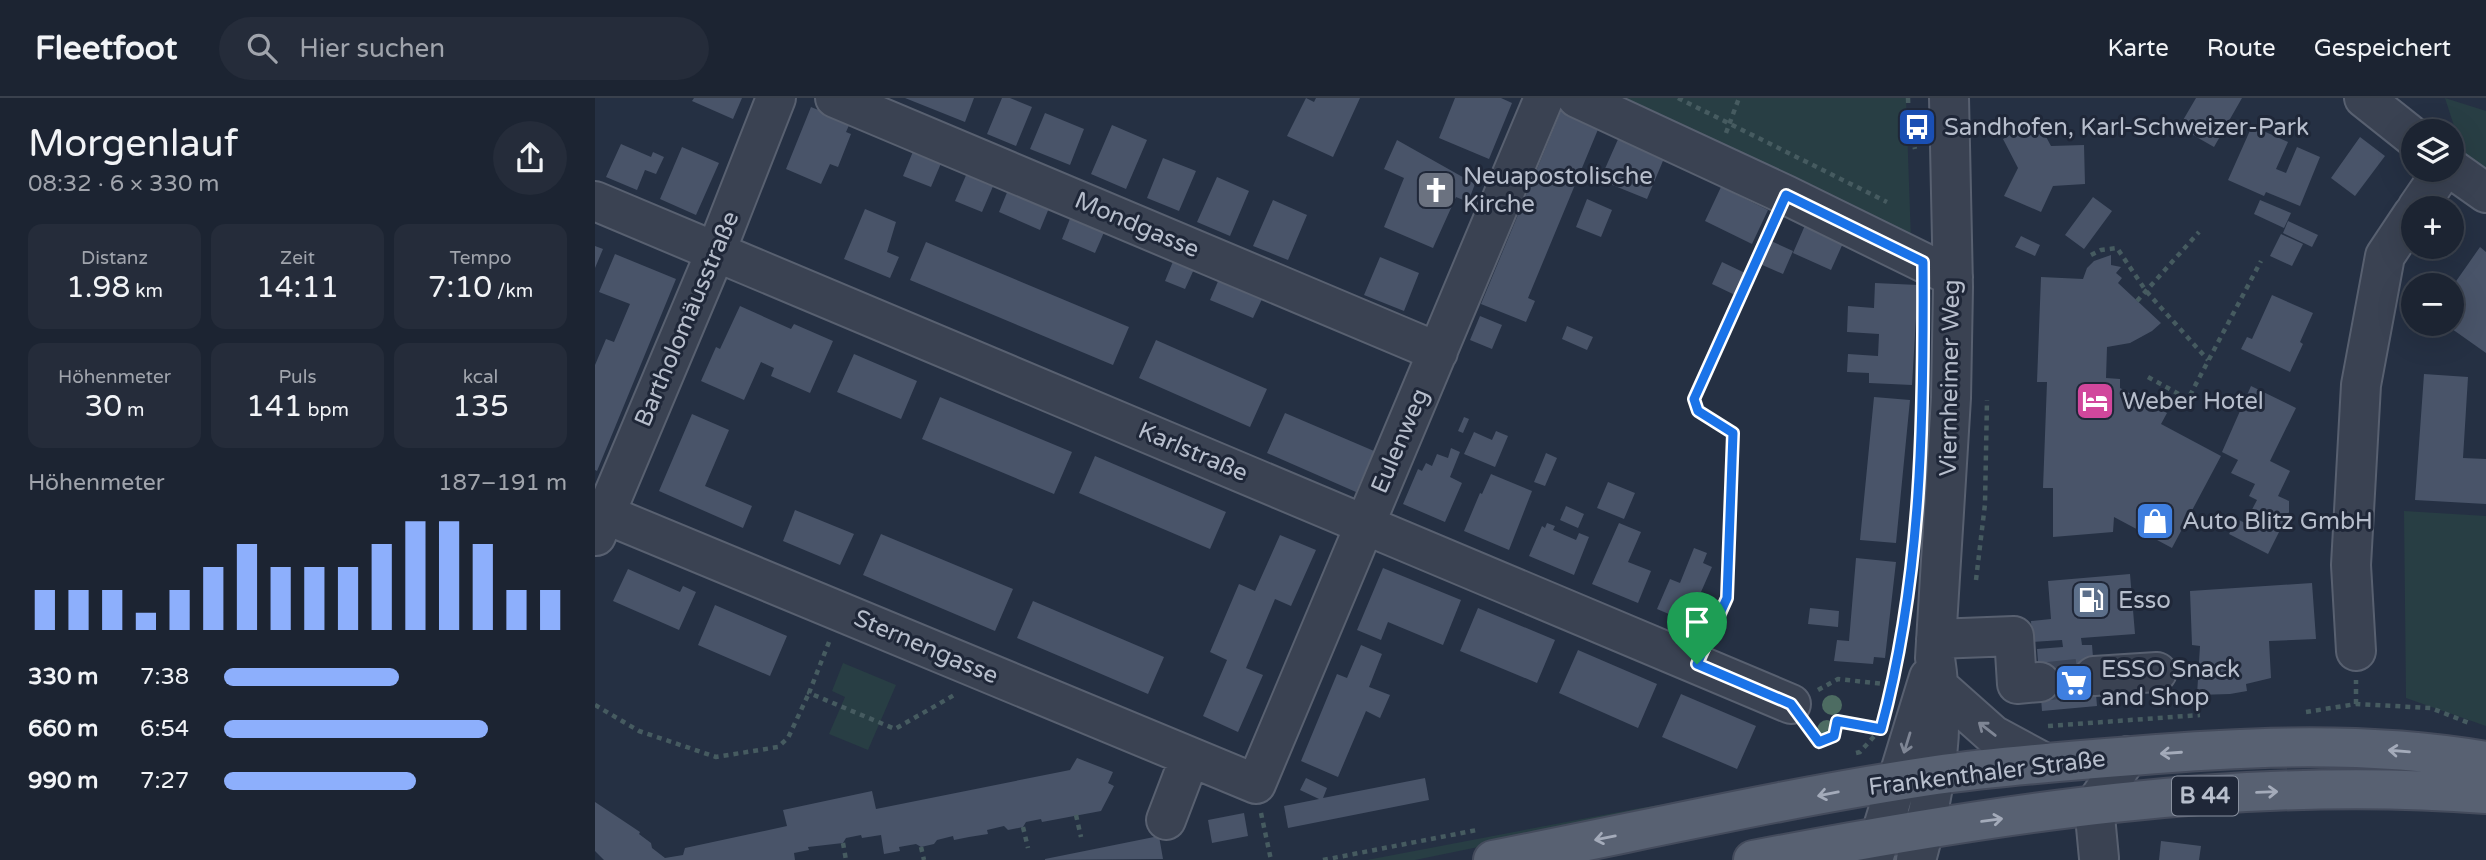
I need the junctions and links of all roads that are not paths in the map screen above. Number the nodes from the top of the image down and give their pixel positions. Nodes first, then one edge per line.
1 (776, 98) edge
2 (835, 98) edge
3 (1544, 98) edge
4 (1577, 98) edge
5 (1949, 98) edge
6 (2464, 177) edge
7 (2486, 193) edge
8 (595, 201) edge
9 (2401, 232) edge
10 (716, 251) junction
11 (1953, 277) junction
12 (1438, 352) junction
13 (598, 521) edge
14 (1365, 524) junction
15 (2356, 652) dead end
16 (1937, 661) junction
17 (2157, 672) dead end
18 (2094, 676) tunnel mouth
19 (2040, 682) tunnel mouth
20 (1791, 704) road end
21 (2128, 756) junction
22 (1190, 757) junction
23 (2486, 761) edge
24 (2043, 762) junction
25 (1936, 775) junction
26 (1895, 782) junction
27 (1256, 785) joint
28 (2486, 794) edge
29 (2094, 806) junction
30 (1165, 820) dead end
31 (1921, 845) edge
32 (1877, 848) edge
33 (2099, 858) dead end
34 (1493, 860) edge
35 (1757, 860) edge

1 - 10 street, Bartholomäusstraße
2 - 12 street, Mondgasse
3 - 12 street, Eulenweg
4 - 11 street
5 - 11 street, Viernheimer Weg
6 - 7 street
8 - 10 street, Karlstraße
9 - 15 street
10 - 13 street, Bartholomäusstraße
10 - 14 street, Karlstraße
11 - 16 street, Viernheimer Weg
12 - 14 street, Eulenweg
13 - 22 street, Sternengasse
14 - 20 street, Karlstraße
14 - 27 street, Eulenweg
16 - 19 street
24 -> 16 street
16 - 25 street, Viernheimer Weg
16 -> 26 street, Viernheimer Weg
17 - 18 street
23 -> 21 main road, Frankenthaler Straße / B 44
21 - 24 main road, Frankenthaler Straße / B 44
21 - 29 street
22 - 27 street, Sternengasse
22 - 30 street
24 - 25 main road, Frankenthaler Straße / B 44
25 - 26 main road, Frankenthaler Straße / B 44
25 - 31 street, Viernheimer Weg
26 - 32 street, Viernheimer Weg
26 -> 34 main road, Frankenthaler Straße / B 44
29 -> 28 main road, Frankenthaler Straße / B 44
31 -> 29 main road, Frankenthaler Straße / B 44
29 - 33 street
31 - 32 main road, Frankenthaler Straße / B 44
32 - 35 main road, Frankenthaler Straße / B 44

